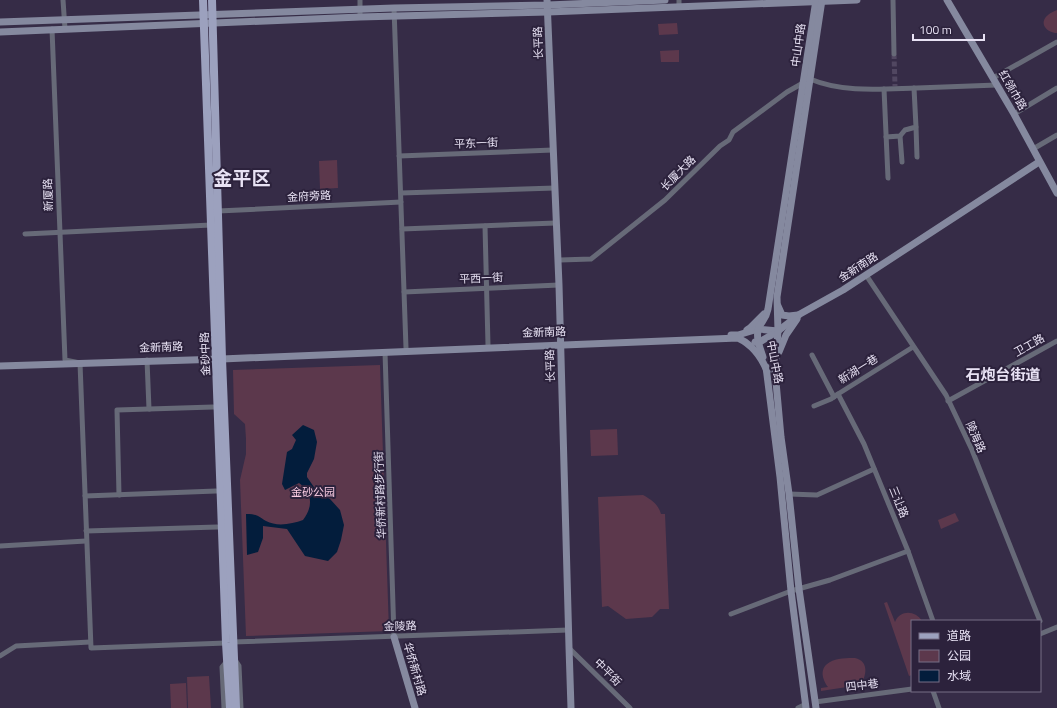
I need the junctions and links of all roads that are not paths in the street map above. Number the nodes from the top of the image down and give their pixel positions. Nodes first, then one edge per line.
1 (63, 0) edge
2 (203, 0) edge
3 (212, 0) edge
4 (360, 0) edge
5 (665, 0) edge
6 (857, 0) edge
7 (893, 0) edge
8 (947, 0) edge
9 (615, 1) edge
10 (819, 1) edge
11 (679, 3) edge
12 (549, 6) edge
13 (394, 8) junction
14 (360, 9) junction
15 (208, 15) junction
16 (395, 16) junction
17 (360, 17) junction
18 (64, 20) junction
19 (0, 22) edge
20 (209, 24) junction
21 (65, 29) junction
22 (52, 30) junction
23 (0, 32) edge
24 (1057, 42) edge
25 (894, 54) tunnel mouth
26 (810, 79) junction
27 (995, 81) junction
28 (803, 83) junction
29 (914, 88) junction
30 (1057, 88) edge
31 (884, 89) junction
32 (1014, 114) junction
33 (916, 127) junction
34 (1057, 135) edge
35 (900, 136) junction
36 (886, 137) junction
37 (1033, 149) junction
38 (553, 150) junction
39 (399, 156) junction
40 (917, 157) dead end
41 (902, 162) dead end
42 (1039, 162) junction
43 (888, 178) dead end
44 (555, 188) junction
45 (400, 193) junction
46 (1057, 193) edge
47 (401, 202) junction
48 (218, 210) junction
49 (556, 223) junction
50 (211, 225) junction
51 (485, 226) junction
52 (402, 229) junction
53 (60, 232) junction
54 (25, 234) dead end
55 (560, 260) junction
56 (866, 274) junction
57 (559, 285) junction
58 (487, 288) junction
59 (404, 292) junction
60 (777, 297) junction
61 (768, 309) junction
62 (800, 314) junction
63 (758, 328) junction
64 (778, 331) junction
65 (738, 336) junction
66 (1057, 341) edge
67 (562, 343) junction
68 (758, 343) junction
69 (488, 345) junction
70 (913, 347) junction
71 (406, 348) junction
72 (385, 352) junction
73 (812, 355) dead end
74 (219, 358) junction
75 (65, 360) junction
76 (147, 360) junction
77 (0, 362) edge
78 (80, 363) junction
79 (0, 366) edge
80 (767, 371) junction
81 (775, 371) junction
82 (836, 395) junction
83 (948, 401) junction
84 (814, 406) dead end
85 (213, 407) dead end
86 (149, 409) junction
87 (874, 469) junction
88 (216, 491) dead end
89 (789, 494) junction
90 (119, 495) junction
91 (85, 496) junction
92 (217, 527) dead end
93 (86, 531) junction
94 (86, 540) junction
95 (0, 546) edge
96 (908, 551) junction
97 (795, 590) junction
98 (731, 614) dead end
99 (932, 620) edge
100 (1040, 620) edge
101 (1057, 628) edge
102 (568, 630) junction
103 (1042, 633) edge
104 (394, 636) junction
105 (90, 642) junction
106 (230, 642) junction
107 (571, 650) junction
108 (0, 656) edge
109 (231, 659) junction
110 (911, 689) edge
111 (933, 692) edge
112 (816, 705) edge
113 (806, 706) edge
114 (224, 708) edge
115 (230, 708) edge
116 (236, 708) edge
117 (241, 708) edge
118 (415, 708) edge
119 (573, 708) edge
120 (630, 708) edge
121 (798, 708) edge
122 (939, 708) edge

1 - 18 street
2 - 15 main road, 金砂中路
3 - 15 main road, 金砂中路
4 - 14 street
5 - 9 street
6 - 10 street
7 - 25 street
8 - 27 street, 红领巾路
9 - 12 street
10 - 11 street
10 - 26 street, 中山中路
10 - 28 street, 中山中路
11 - 12 street
12 - 13 street
12 - 16 street
12 - 38 street, 长平路
12 - 55 street, 长平路
13 - 14 street
13 - 16 street
14 - 15 street
14 - 17 street
15 - 18 street
15 - 20 main road, 金砂中路
16 - 17 street
16 - 39 street
17 - 20 street
18 - 19 street
18 - 21 street
20 - 21 street
20 - 48 main road, 金砂中路
20 - 50 main road, 金砂中路
21 - 22 street
22 - 23 street
22 - 53 street, 新厦路
24 - 27 street
26 - 31 street
26 - 60 street, 中山中路
27 - 29 street
27 - 32 street, 红领巾路
28 - 55 street, 长厦大路
28 - 61 street, 中山中路
29 - 31 street
29 - 33 street
30 - 32 street
31 - 36 street
32 - 37 street, 红领巾路
33 - 35 street
33 - 40 street
34 - 37 street
35 - 36 street
35 - 41 street
36 - 43 street
37 - 42 street, 红领巾路
38 - 39 street, 平东一街
38 - 44 street, 长平路
39 - 45 street
42 - 46 street, 红领巾路
42 - 56 street, 金新南路
44 - 45 street
44 - 49 street, 长平路
45 - 47 street
47 - 48 street, 金府旁路
47 - 52 street
48 - 74 main road, 金砂中路
49 - 51 street
49 - 57 street, 长平路
50 - 53 street
50 - 74 main road, 金砂中路
51 - 52 street
51 - 58 street
52 - 59 street
53 - 54 street
53 - 75 street, 新厦路
55 - 67 street, 长平路
56 - 62 street, 金新南路
56 - 70 street, 陵海路
57 - 58 street, 平西一街
57 - 67 street, 长平路
58 - 59 street, 平西一街
58 - 69 street
59 - 71 street
60 - 62 street
60 - 64 street, 中山中路
61 - 63 street, 中山中路
61 - 65 street
62 - 64 street, 金新南路
62 - 81 street
63 - 64 street, 金新南路
63 - 65 street, 金新南路
63 - 68 street, 中山中路
64 - 68 street
64 - 81 street, 中山中路
65 - 67 street, 金新南路
65 - 68 street
65 - 80 street
66 - 83 street, 卫工路
67 - 69 street, 金新南路
67 - 72 street, 金新南路
67 - 102 street, 长平路
67 - 107 street, 长平路
68 - 80 street, 中山中路
69 - 71 street, 金新南路
70 - 82 street, 新湖一巷
70 - 83 street, 陵海路
71 - 74 street, 金新南路
72 - 74 street, 金新南路
72 - 104 street, 华侨新村路步行街
73 - 82 street, 三让路
74 - 75 street, 金新南路
74 - 76 street, 金新南路
74 - 106 main road, 金砂中路
75 - 77 street, 金新南路
75 - 78 street
76 - 78 street, 金新南路
76 - 86 street
78 - 79 street, 金新南路
78 - 91 street
80 - 97 street, 中山中路
81 - 89 street, 中山中路
82 - 84 street, 新湖一巷
82 - 87 street, 三让路
83 - 100 street, 陵海路
85 - 86 street
86 - 90 street
87 - 89 street
87 - 96 street, 三让路
88 - 90 street
89 - 97 street, 中山中路
90 - 91 street
91 - 93 street
92 - 93 street
93 - 94 street
94 - 95 street
94 - 105 street
96 - 97 street
96 - 99 street, 三让路
97 - 98 street
97 - 112 street, 中山中路
97 - 113 street, 中山中路
101 - 103 street
102 - 104 street, 金陵路
102 - 119 street, 长平路
104 - 106 street, 金陵路
104 - 118 street, 华侨新村路
105 - 106 street, 金陵路
105 - 108 street
106 - 109 main road, 金砂中路
107 - 119 street, 长平路
107 - 120 street, 中平街
109 - 114 street
109 - 115 main road, 金砂中路
109 - 116 main road, 金砂中路
109 - 117 street
110 - 112 street, 四中巷
111 - 122 street
113 - 121 street

